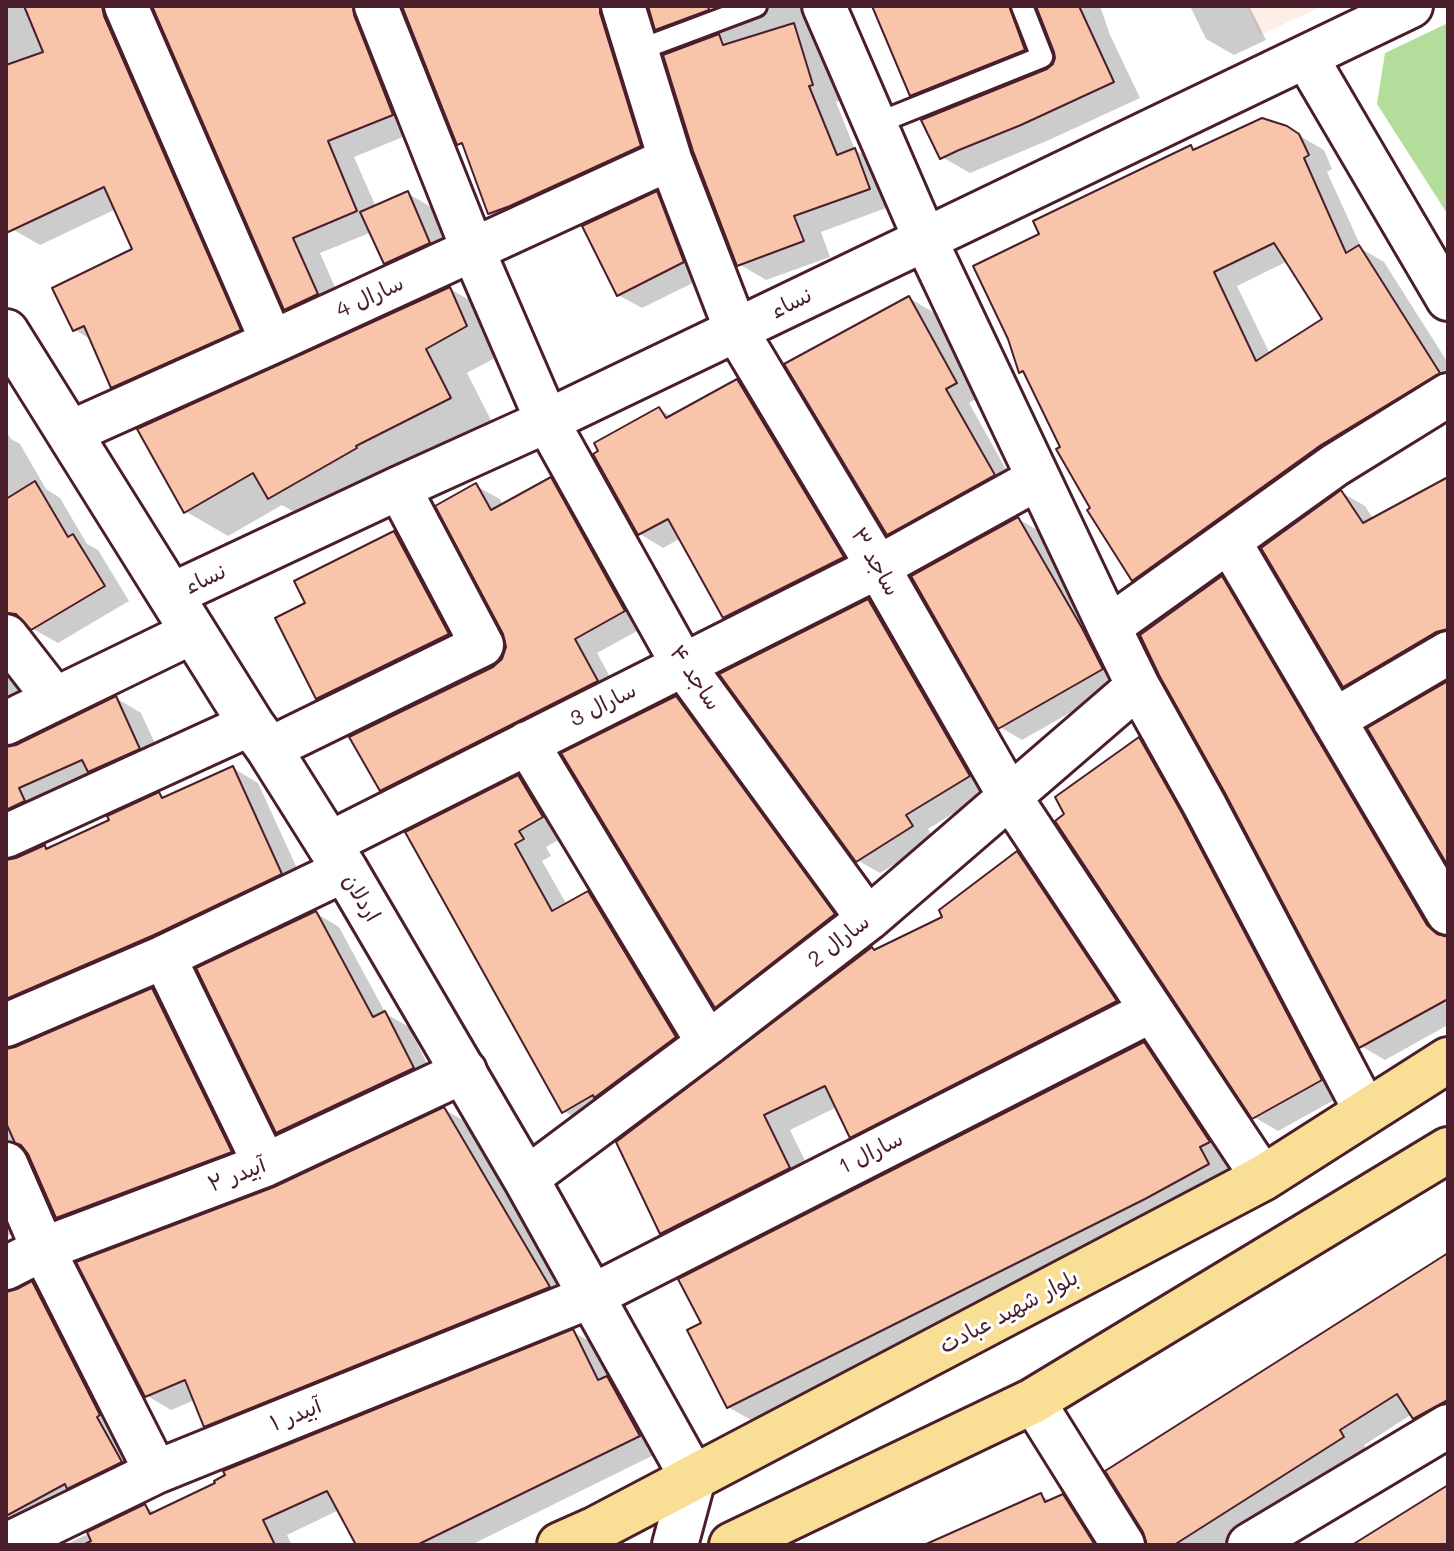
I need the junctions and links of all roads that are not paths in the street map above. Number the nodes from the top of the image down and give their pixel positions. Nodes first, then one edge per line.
1 (126, 6) edge
2 (376, 6) edge
3 (623, 6) edge
4 (756, 6) edge
5 (824, 6) edge
6 (1022, 6) edge
7 (1411, 6) edge
8 (636, 51) junction
9 (1306, 57) junction
10 (875, 124) junction
11 (670, 159) junction
12 (925, 239) junction
13 (473, 250) junction
14 (1448, 299) edge
15 (736, 330) junction
16 (6, 332) edge
17 (272, 342) junction
18 (1448, 395) edge
19 (547, 421) junction
20 (69, 433) junction
21 (1037, 479) junction
22 (399, 488) junction
23 (1229, 541) junction
24 (878, 567) junction
25 (171, 595) junction
26 (1109, 627) junction
27 (193, 632) junction
28 (6, 636) edge
29 (1448, 653) edge
30 (683, 665) junction
31 (1138, 686) junction
32 (55, 699) junction
33 (1334, 720) junction
34 (6, 723) edge
35 (260, 737) junction
36 (527, 743) junction
37 (1010, 797) junction
38 (6, 836) edge
39 (336, 857) junction
40 (1448, 913) edge
41 (868, 919) junction
42 (164, 957) junction
43 (1151, 1011) junction
44 (6, 1025) edge
45 (708, 1043) junction
46 (1448, 1060) edge
47 (465, 1071) junction
48 (1366, 1112) junction
49 (1448, 1150) edge
50 (6, 1164) edge
51 (265, 1165) junction
52 (1263, 1178) junction
53 (526, 1179) junction
54 (43, 1249) junction
55 (6, 1268) edge
56 (592, 1296) junction
57 (1033, 1401) junction
58 (1448, 1426) edge
59 (156, 1472) junction
60 (693, 1478) junction
61 (6, 1545) edge
62 (560, 1545) edge
63 (675, 1545) edge
64 (732, 1545) edge
65 (1123, 1545) edge
66 (1249, 1545) edge

1 - 17 street
2 - 13 street, ساجد ۴
3 - 8 street, ساجد ۳
4 - 8 lane
5 - 10 street
6 - 10 lane
7 - 9 street, نساء
8 - 11 street, ساجد ۳
9 - 12 street, نساء
9 - 14 street
10 - 12 street
11 - 13 street, سارال 4
11 - 15 street, ساجد ۳
12 - 15 street, نساء
12 - 21 street
13 - 17 street, سارال 4
13 - 19 street, ساجد ۴
15 - 19 street, نساء
15 - 24 street, ساجد ۳
16 - 20 street, اردلان
17 - 20 street, سارال 4
18 - 23 street
19 - 22 street, نساء
19 - 30 street, ساجد ۴
20 - 25 street, اردلان
21 - 24 street, سارال 3
21 - 26 street
22 - 25 street, نساء
22 - 35 street
23 - 26 street
23 - 33 street
24 - 30 street, سارال 3
24 - 37 street, ساجد ۳
25 - 27 street, اردلان
26 - 31 street
27 - 32 street
27 - 35 street, اردلان
28 - 32 street
29 - 33 street
30 - 36 street, سارال 3
30 - 41 street, ساجد ۴
31 - 37 street, سارال 2
31 - 48 street
32 - 34 street
33 - 40 street
35 - 38 street
35 - 39 street, اردلان
36 - 39 street, سارال 3
36 - 45 street
37 - 41 street, سارال 2
37 - 43 street, ساجد ۳
39 - 42 street, سارال 3
39 - 47 street, اردلان
41 - 45 street, سارال 2
42 - 44 street, سارال 3
42 - 51 street
43 - 52 street, ساجد ۳
43 - 56 street, سارال 1
45 - 53 street, سارال 2
46 - 48 main road, بلوار شهید عبادت
47 - 51 street, آبیدر ۲
47 - 53 street, اردلان
48 - 52 main road, بلوار شهید عبادت
49 - 57 main road
50 - 54 street
51 - 54 street, آبیدر ۲
52 - 60 main road, بلوار شهید عبادت
53 - 56 street, اردلان
54 - 55 street, آبیدر ۲
54 - 59 street
56 - 59 street, آبیدر ۱
56 - 60 street, اردلان
57 - 64 main road
57 - 65 street
58 - 66 street
59 - 61 street, آبیدر ۱
60 - 62 main road, بلوار شهید عبادت
60 - 63 street

